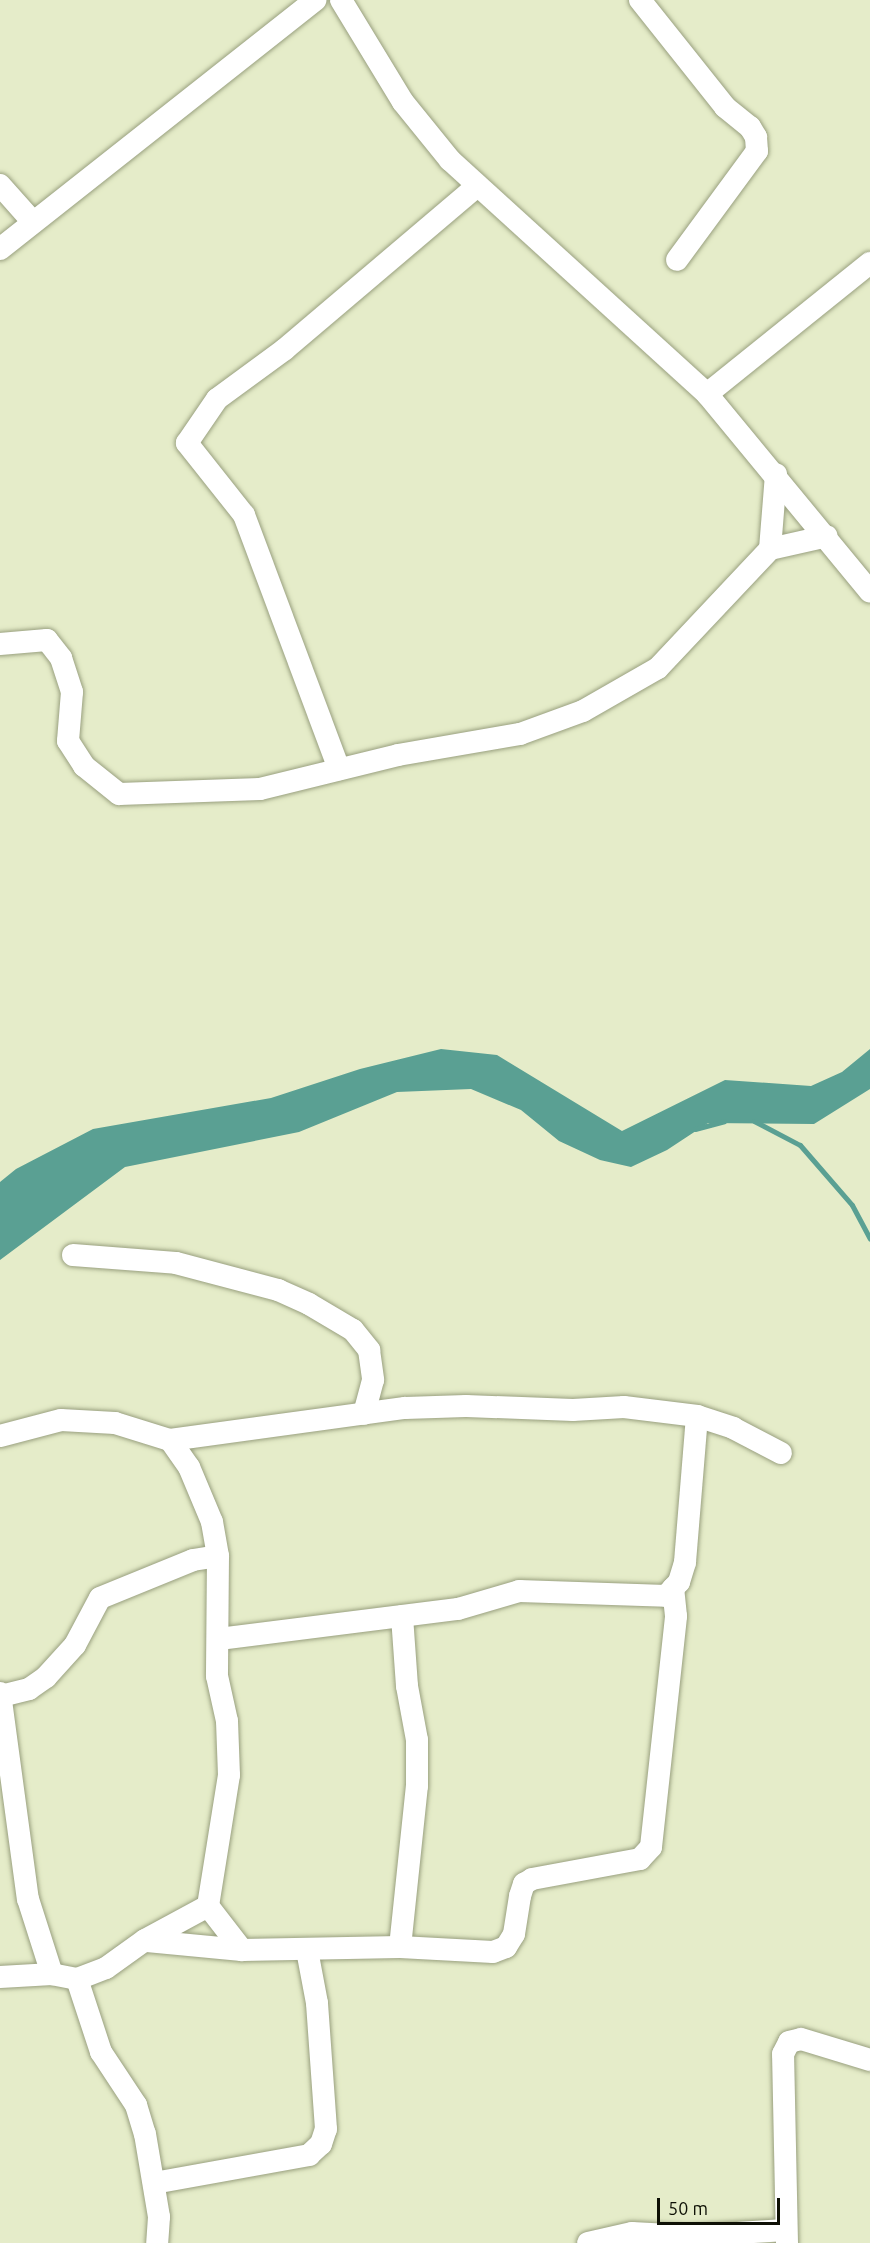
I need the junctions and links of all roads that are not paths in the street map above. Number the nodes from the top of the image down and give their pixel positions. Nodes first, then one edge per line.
1 (315, 0) edge
2 (341, 0) edge
3 (640, 0) edge
4 (0, 185) edge
5 (476, 187) junction
6 (33, 222) junction
7 (0, 249) edge
8 (677, 260) dead end
9 (870, 263) edge
10 (707, 394) junction
11 (776, 474) junction
12 (826, 536) junction
13 (770, 549) junction
14 (868, 584) edge
15 (0, 644) edge
16 (339, 770) junction
17 (74, 1255) dead end
18 (364, 1414) junction
19 (697, 1416) junction
20 (0, 1436) edge
21 (170, 1440) junction
22 (781, 1453) dead end
23 (218, 1556) junction
24 (673, 1588) junction
25 (402, 1616) junction
26 (219, 1639) junction
27 (1, 1695) edge
28 (208, 1906) junction
29 (145, 1941) junction
30 (400, 1947) junction
31 (242, 1950) junction
32 (307, 1950) junction
33 (52, 1974) junction
34 (77, 1979) junction
35 (4, 1981) edge
36 (870, 2060) edge
37 (154, 2183) junction
38 (787, 2236) edge
39 (689, 2240) edge
40 (157, 2243) edge
41 (590, 2243) edge

1 - 6 street
2 - 5 street
3 - 8 street
4 - 6 street
5 - 10 street
5 - 16 street
6 - 7 street
9 - 10 street
10 - 11 street
11 - 12 street
11 - 13 street
12 - 13 street
12 - 14 street
13 - 16 street
15 - 16 street
17 - 18 street
18 - 19 street
18 - 21 street
19 - 22 street
19 - 24 street
20 - 21 street
21 - 23 street
23 - 26 street
23 - 27 street
24 - 25 street
24 - 30 street
25 - 26 street
25 - 30 street
26 - 28 street
27 - 33 street
28 - 29 street
28 - 31 street
29 - 31 street
29 - 34 street
30 - 32 street
31 - 32 street
32 - 37 street
33 - 34 street
33 - 35 street
34 - 37 street
36 - 38 street
37 - 40 street
38 - 39 street
39 - 41 street

